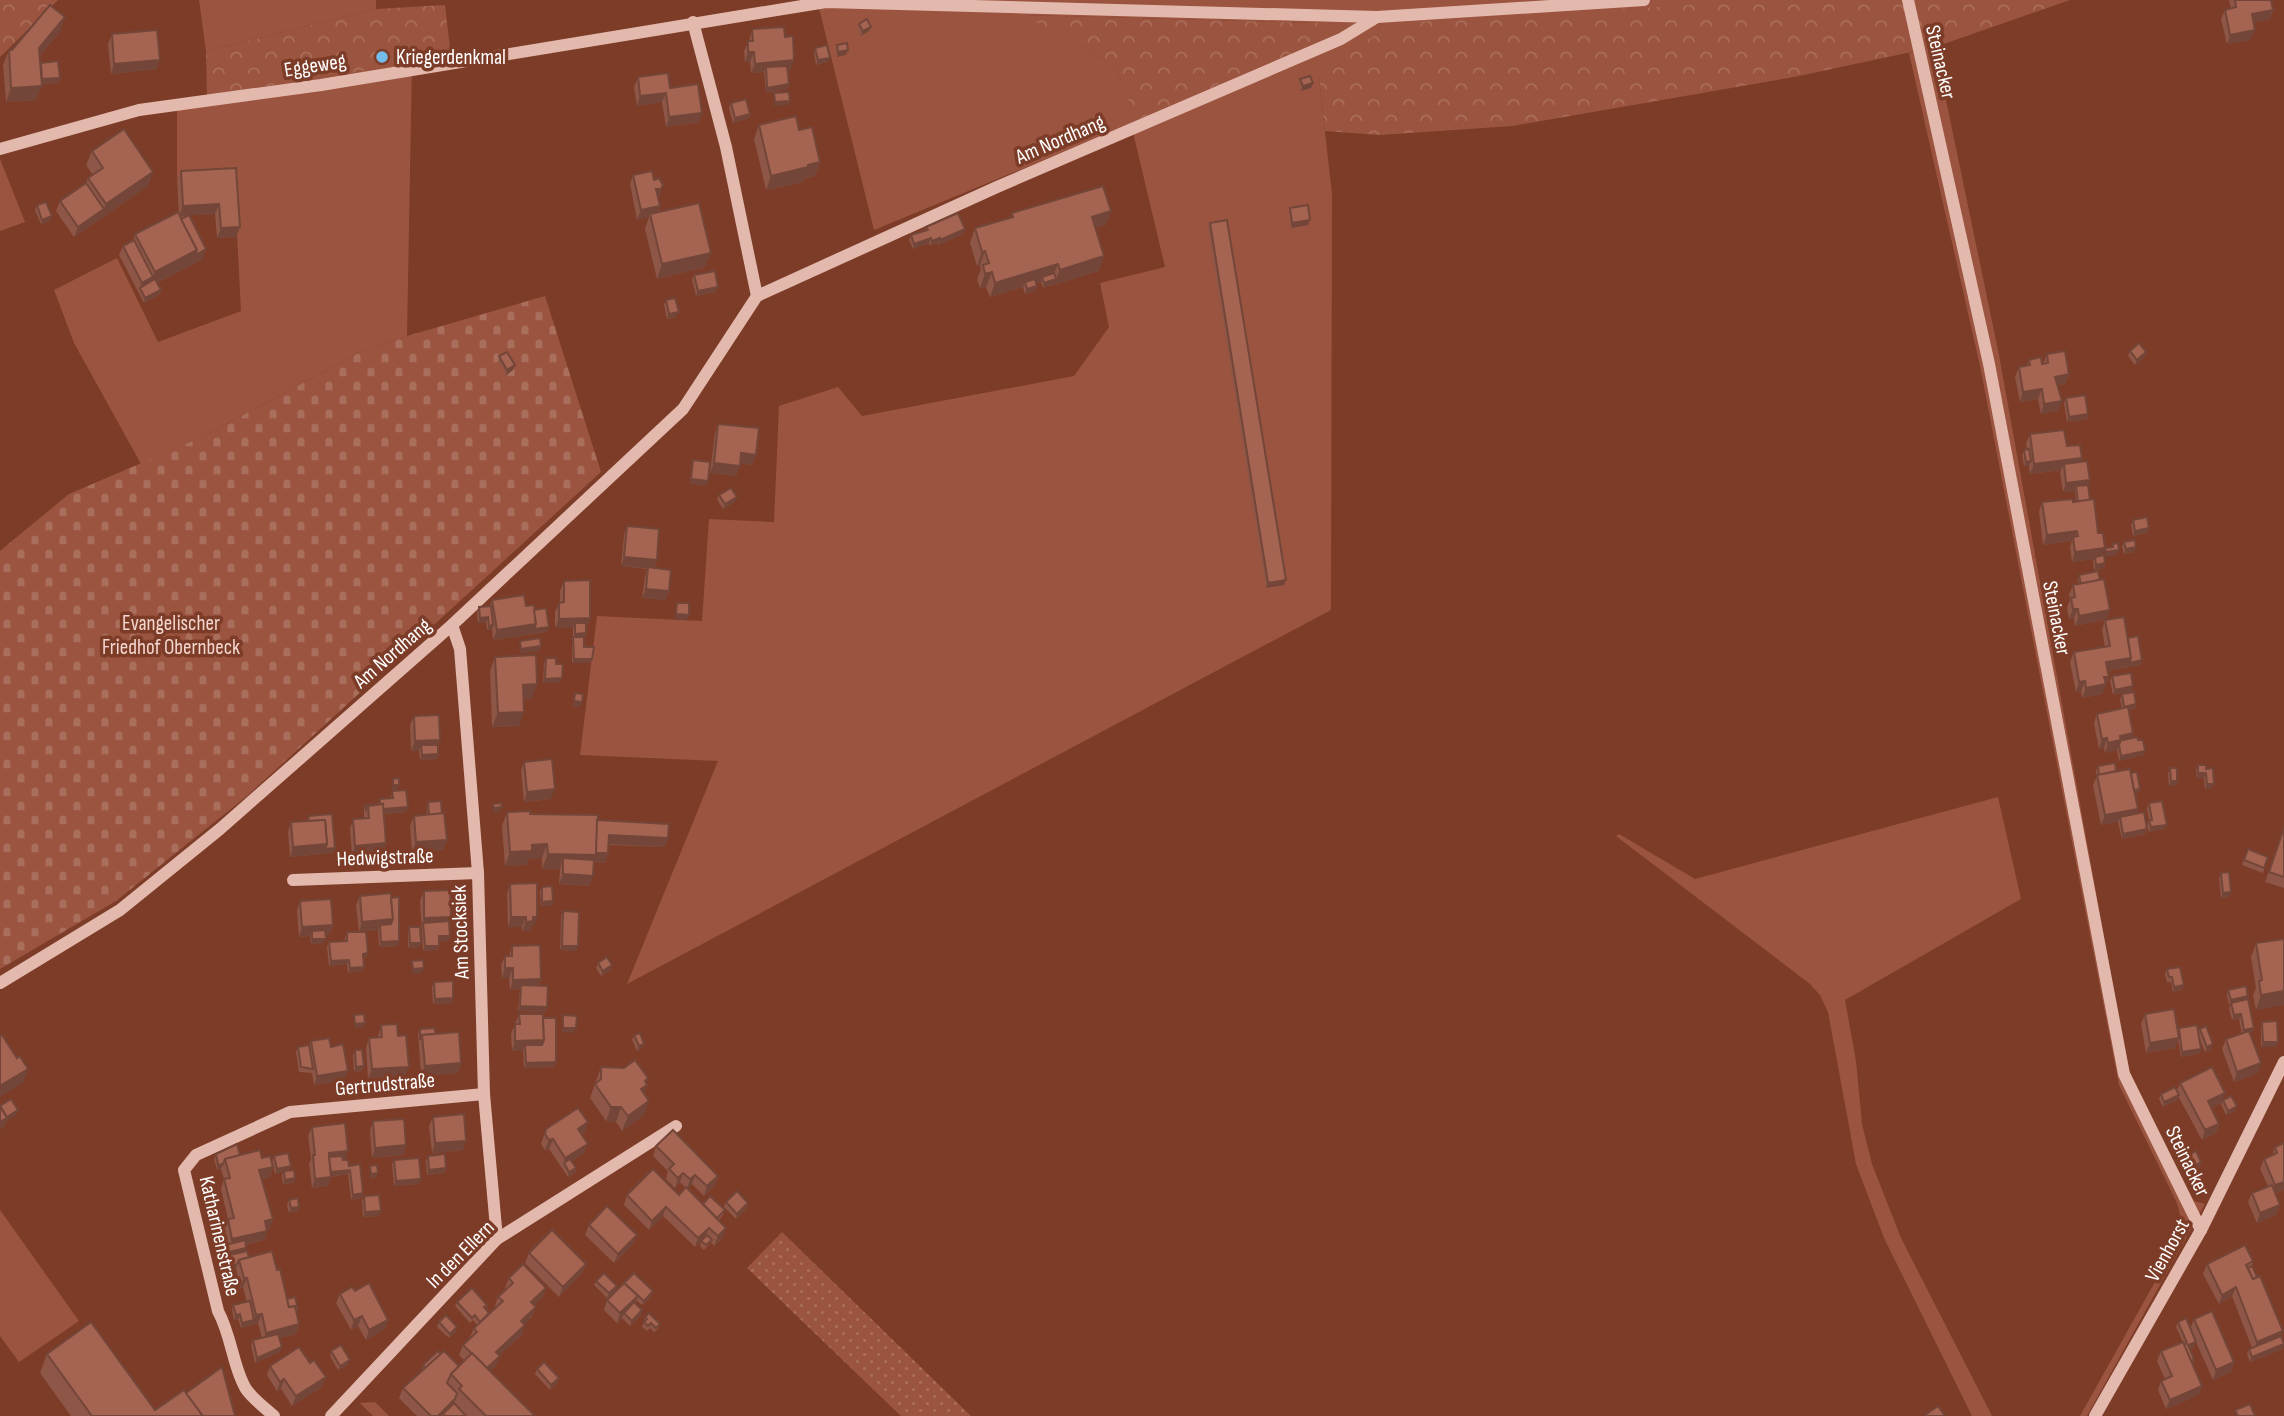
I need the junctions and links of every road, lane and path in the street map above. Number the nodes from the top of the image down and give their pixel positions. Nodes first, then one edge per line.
1 (1644, 0) edge
2 (1908, 0) edge
3 (1377, 17) junction
4 (693, 22) junction
5 (0, 149) edge
6 (757, 296) junction
7 (452, 625) junction
8 (478, 873) junction
9 (293, 880) dead end
10 (0, 983) edge
11 (2284, 1062) edge
12 (484, 1094) junction
13 (290, 1112) joint
14 (676, 1126) dead end
15 (2201, 1230) junction
16 (497, 1239) junction
17 (274, 1416) edge
18 (331, 1416) edge
19 (2095, 1416) edge

1 - 3 street, Eggeweg
2 - 15 street, Steinacker
3 - 4 street, Eggeweg
3 - 6 street, Am Nordhang
4 - 5 street, Eggeweg
4 - 6 street
6 - 7 street, Am Nordhang
7 - 8 street, Am Stocksiek
7 - 10 street, Am Nordhang
8 - 9 street, Hedwigstraße
8 - 12 street, Am Stocksiek
11 - 15 street, Vienhorst
12 - 13 street, Gertrudstraße
12 - 16 street, Am Stocksiek
13 - 17 street, Katharinenstraße
14 - 16 street, In den Ellern
15 - 19 street, Vienhorst
16 - 18 street, In den Ellern

